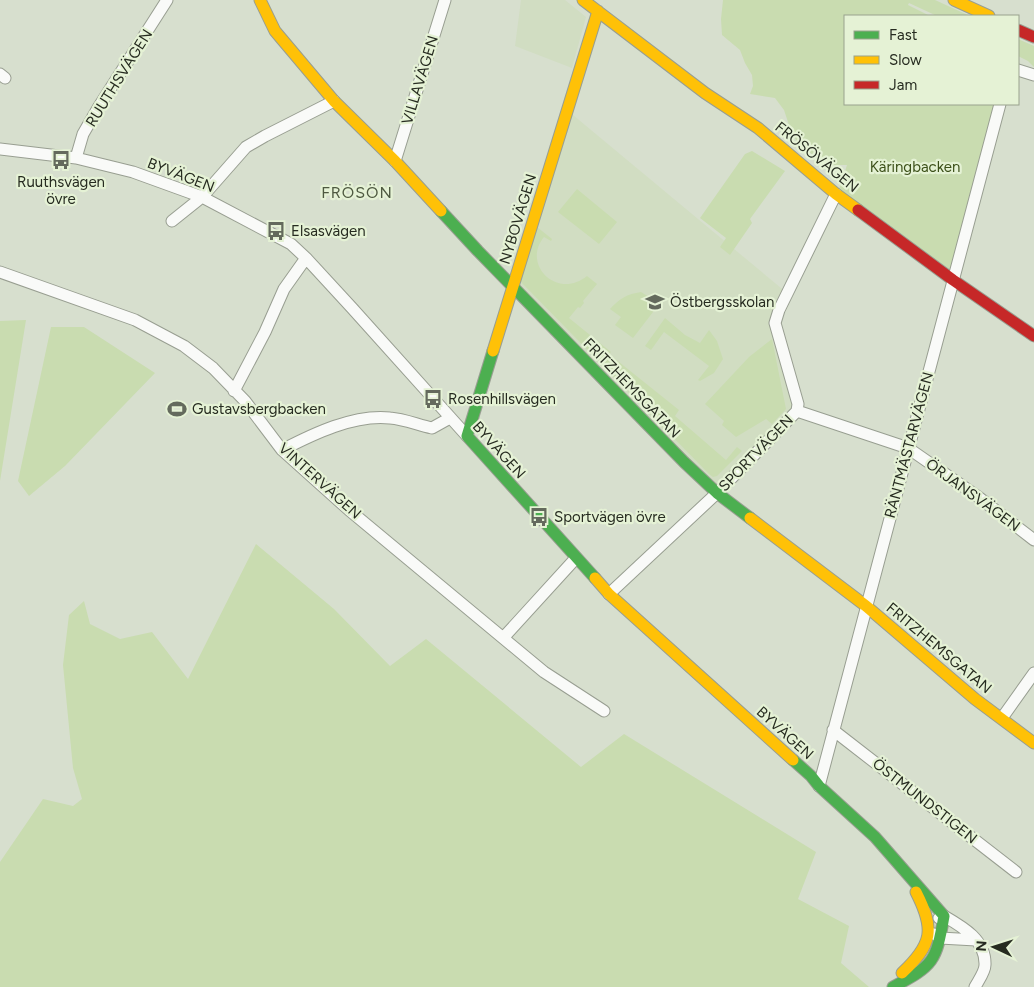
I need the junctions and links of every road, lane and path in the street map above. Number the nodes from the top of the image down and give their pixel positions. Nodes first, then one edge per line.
1 (168, 0) edge
2 (260, 0) edge
3 (445, 0) edge
4 (582, 0) edge
5 (954, 0) edge
6 (598, 11) junction
7 (987, 15) edge
8 (1019, 30) edge
9 (1034, 37) edge
10 (1019, 70) edge
11 (1034, 75) edge
12 (334, 101) junction
13 (1000, 105) edge
14 (0, 149) edge
15 (76, 158) junction
16 (395, 160) junction
17 (836, 194) junction
18 (202, 197) junction
19 (172, 221) dead end
20 (306, 258) junction
21 (0, 272) edge
22 (953, 280) junction
23 (513, 286) junction
24 (1034, 336) edge
25 (234, 391) junction
26 (797, 411) junction
27 (450, 418) junction
28 (467, 436) junction
29 (908, 448) junction
30 (282, 450) junction
31 (717, 493) junction
32 (1034, 540) edge
33 (576, 558) junction
34 (608, 594) junction
35 (866, 606) junction
36 (503, 638) junction
37 (1034, 673) edge
38 (604, 710) dead end
39 (1002, 718) junction
40 (833, 730) junction
41 (1034, 743) edge
42 (818, 786) junction
43 (1016, 872) dead end
44 (913, 883) junction
45 (944, 916) junction
46 (929, 928) junction
47 (940, 938) junction
48 (976, 940) junction
49 (887, 987) edge
50 (893, 987) edge
51 (975, 987) edge

1 - 15 street, RUUTHSVÄGEN
2 - 12 street, FRITZHEMSGATAN
3 - 16 street, VILLAVÄGEN
4 - 6 street, FRÖSÖVÄGEN
5 - 7 street
6 - 17 street, FRÖSÖVÄGEN
6 - 23 street, NYBOVÄGEN
8 - 9 street
10 - 11 street
12 - 16 street, FRITZHEMSGATAN
12 - 18 street
13 - 22 street, RÄNTMÄSTARVÄGEN
14 - 15 street, BYVÄGEN
15 - 18 street, BYVÄGEN
16 - 23 street, FRITZHEMSGATAN
17 - 22 street, FRÖSÖVÄGEN
17 - 26 street, SPORTVÄGEN
18 - 19 street
18 - 20 street, BYVÄGEN
20 - 25 street
20 - 27 street, BYVÄGEN
21 - 25 street, VINTERVÄGEN
22 - 24 street, FRÖSÖVÄGEN
22 - 29 street, RÄNTMÄSTARVÄGEN
23 - 28 street, NYBOVÄGEN
23 - 31 street, FRITZHEMSGATAN
25 - 30 street, VINTERVÄGEN
26 - 29 street, ÖRJANSVÄGEN
26 - 31 street, SPORTVÄGEN
27 - 28 street, BYVÄGEN
27 - 30 street
28 - 33 street, BYVÄGEN
29 - 32 street, ÖRJANSVÄGEN
29 - 35 street, RÄNTMÄSTARVÄGEN
30 - 36 street, VINTERVÄGEN
31 - 34 street, SPORTVÄGEN
31 - 35 street, FRITZHEMSGATAN
33 - 34 street, BYVÄGEN
33 - 36 street
34 - 42 street, BYVÄGEN
35 - 39 street, FRITZHEMSGATAN
35 - 40 street, RÄNTMÄSTARVÄGEN
36 - 38 street, VINTERVÄGEN
37 - 39 street
39 - 41 street, FRITZHEMSGATAN
40 - 42 street, RÄNTMÄSTARVÄGEN
40 - 43 street, ÖSTMUNDSTIGEN
42 - 44 street, BYVÄGEN
44 - 45 street, BYVÄGEN
44 - 46 street, BYVÄGEN
45 - 46 street
45 - 47 street
45 - 48 street
46 - 47 street
46 - 49 street
47 - 48 street
47 - 50 street
48 - 51 street

